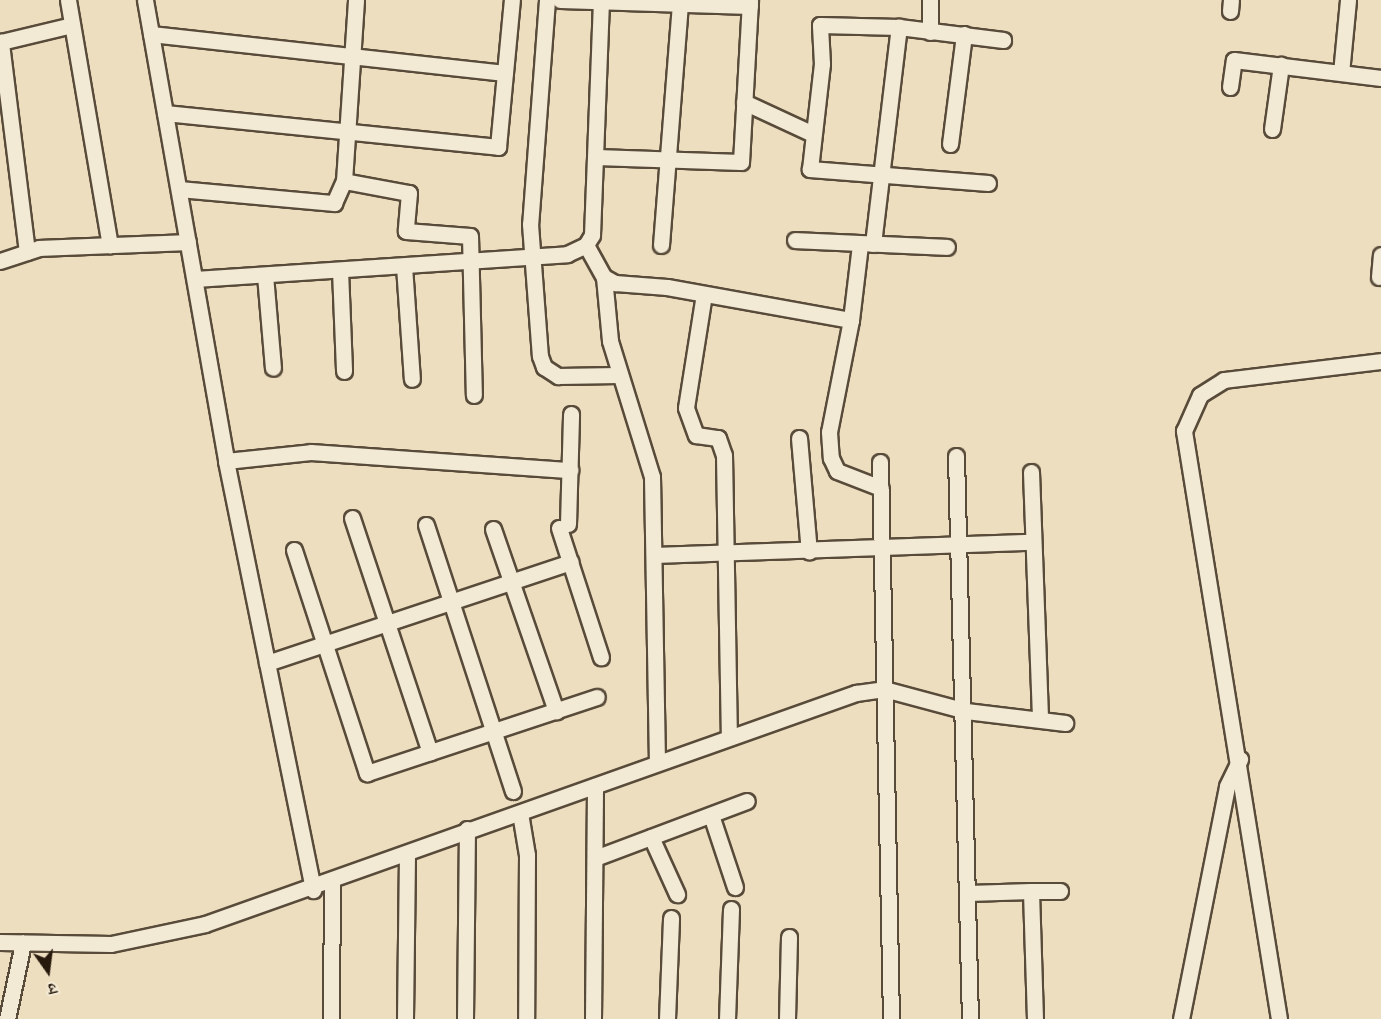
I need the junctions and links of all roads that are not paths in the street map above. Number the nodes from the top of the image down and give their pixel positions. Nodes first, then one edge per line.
1 (68, 0) edge
2 (145, 0) edge
3 (356, 0) edge
4 (512, 0) edge
5 (547, 0) edge
6 (560, 0) edge
7 (930, 0) edge
8 (1348, 0) edge
9 (598, 2) edge
10 (750, 3) edge
11 (676, 4) edge
12 (72, 25) junction
13 (899, 27) junction
14 (930, 32) junction
15 (151, 34) junction
16 (964, 34) junction
17 (1002, 40) dead end
18 (352, 56) junction
19 (1281, 65) junction
20 (505, 73) junction
21 (1341, 73) junction
22 (1381, 78) edge
23 (1230, 87) dead end
24 (744, 102) junction
25 (165, 113) junction
26 (1272, 129) dead end
27 (347, 131) junction
28 (813, 134) junction
29 (950, 144) dead end
30 (596, 157) junction
31 (670, 159) junction
32 (880, 177) junction
33 (344, 181) junction
34 (988, 183) dead end
35 (179, 189) junction
36 (795, 240) dead end
37 (188, 242) junction
38 (586, 244) junction
39 (867, 244) junction
40 (110, 245) junction
41 (661, 245) dead end
42 (947, 247) dead end
43 (27, 252) junction
44 (1381, 255) edge
45 (534, 256) junction
46 (0, 261) edge
47 (471, 262) junction
48 (404, 266) junction
49 (340, 270) junction
50 (265, 275) junction
51 (604, 277) junction
52 (1379, 277) dead end
53 (195, 279) junction
54 (704, 294) junction
55 (851, 320) junction
56 (1381, 361) edge
57 (273, 368) dead end
58 (344, 371) dead end
59 (618, 375) junction
60 (412, 380) dead end
61 (474, 395) dead end
62 (571, 414) dead end
63 (799, 438) dead end
64 (956, 456) dead end
65 (226, 461) junction
66 (880, 462) dead end
67 (570, 470) junction
68 (1031, 471) dead end
69 (881, 488) junction
70 (352, 518) dead end
71 (426, 525) dead end
72 (493, 529) dead end
73 (1031, 542) junction
74 (957, 545) junction
75 (881, 549) junction
76 (294, 550) dead end
77 (809, 552) junction
78 (730, 554) junction
79 (654, 555) junction
80 (571, 562) junction
81 (512, 582) junction
82 (451, 602) junction
83 (387, 623) junction
84 (323, 644) junction
85 (601, 657) dead end
86 (267, 663) junction
87 (884, 689) junction
88 (597, 697) dead end
89 (556, 711) junction
90 (966, 711) junction
91 (1040, 718) junction
92 (1065, 723) dead end
93 (494, 731) junction
94 (729, 735) junction
95 (430, 752) junction
96 (1240, 759) junction
97 (657, 762) junction
98 (595, 786) junction
99 (513, 791) dead end
100 (747, 801) dead end
101 (520, 813) junction
102 (711, 814) junction
103 (467, 830) junction
104 (651, 837) junction
105 (407, 855) junction
106 (595, 858) junction
107 (332, 884) junction
108 (735, 886) dead end
109 (313, 890) junction
110 (1031, 891) junction
111 (1060, 891) dead end
112 (968, 892) junction
113 (677, 894) dead end
114 (731, 909) dead end
115 (671, 918) dead end
116 (789, 937) dead end
117 (0, 942) edge
118 (23, 943) junction
119 (8, 1019) edge
120 (331, 1019) edge
121 (405, 1019) edge
122 (465, 1019) edge
123 (526, 1019) edge
124 (593, 1019) edge
125 (667, 1019) edge
126 (727, 1019) edge
127 (787, 1019) edge
128 (891, 1019) edge
129 (970, 1019) edge
130 (1035, 1019) edge
131 (1181, 1019) edge
132 (1279, 1019) edge

1 - 12 street
2 - 15 street
3 - 18 street
4 - 20 street
5 - 45 street
6 - 9 street
7 - 14 street
8 - 21 street
9 - 11 street
9 - 30 street
10 - 11 street
10 - 24 street
11 - 31 street
12 - 40 street
12 - 43 street
13 - 14 street
13 - 28 street
13 - 32 street
14 - 16 street
15 - 18 street
15 - 25 street
16 - 17 street
16 - 29 street
18 - 20 street
18 - 27 street
19 - 21 street
19 - 23 street
19 - 26 street
20 - 27 street
21 - 22 street
24 - 28 street
24 - 31 street
25 - 27 street
25 - 35 street
27 - 33 street
28 - 32 street
30 - 31 street
30 - 38 street
31 - 41 street
32 - 34 street
32 - 39 street
33 - 35 street
33 - 47 street
35 - 37 street
36 - 39 street
37 - 40 street
37 - 53 street
38 - 45 street
38 - 51 street
39 - 42 street
39 - 55 street
40 - 43 street
43 - 46 street
44 - 52 street
45 - 47 street
45 - 59 street
47 - 48 street
47 - 61 street
48 - 49 street
48 - 60 street
49 - 50 street
49 - 58 street
50 - 53 street
50 - 57 street
51 - 54 street
51 - 59 street
53 - 65 street
54 - 55 street
54 - 78 street
55 - 69 street
56 - 96 street
59 - 79 street
62 - 67 street
63 - 77 street
64 - 74 street
65 - 67 street
65 - 86 street
66 - 69 street
67 - 80 street
68 - 73 street
69 - 75 street
70 - 83 street
71 - 82 street
72 - 81 street
73 - 74 street
73 - 91 street
74 - 75 street
74 - 90 street
75 - 77 street
75 - 87 street
76 - 84 street
77 - 78 street
78 - 79 street
78 - 94 street
79 - 97 street
80 - 81 street
80 - 85 street
81 - 82 street
81 - 89 street
82 - 83 street
82 - 93 street
83 - 84 street
83 - 95 street
84 - 86 street
84 - 95 street
86 - 109 street
87 - 90 street
87 - 94 street
87 - 128 street
88 - 89 street
89 - 93 street
90 - 91 street
90 - 112 street
91 - 92 street
93 - 95 street
93 - 99 street
94 - 97 street
96 - 131 street
96 - 132 street
97 - 98 street
98 - 101 street
98 - 106 street
100 - 102 street
101 - 103 street
101 - 123 street
102 - 104 street
102 - 108 street
103 - 105 street
103 - 122 street
104 - 106 street
104 - 113 street
105 - 107 street
105 - 121 street
106 - 124 street
107 - 109 street
107 - 120 street
109 - 118 street
110 - 111 street
110 - 112 street
110 - 130 street
112 - 129 street
114 - 126 street
115 - 125 street
116 - 127 street
117 - 118 street
118 - 119 street

